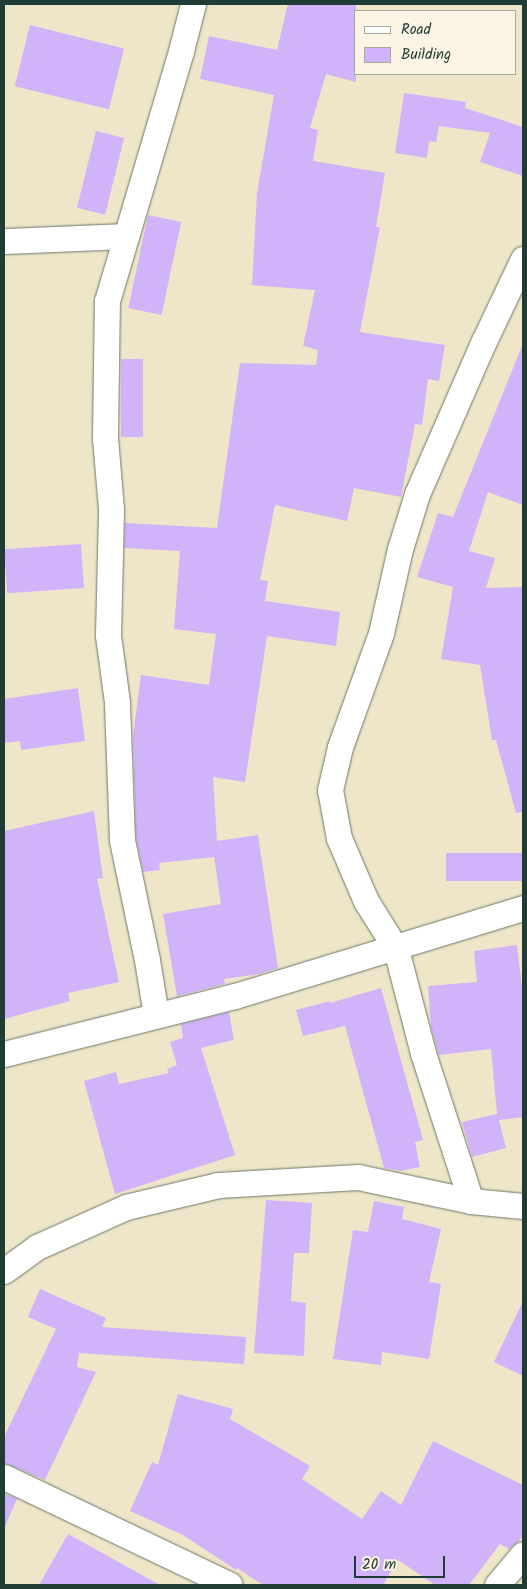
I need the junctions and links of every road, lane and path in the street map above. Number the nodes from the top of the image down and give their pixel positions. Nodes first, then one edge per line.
1 (193, 4) edge
2 (126, 236) junction
3 (4, 241) edge
4 (523, 259) edge
5 (523, 908) edge
6 (396, 948) junction
7 (156, 1015) junction
8 (4, 1054) edge
9 (471, 1201) junction
10 (523, 1206) edge
11 (4, 1272) edge
12 (4, 1477) edge
13 (523, 1554) edge
14 (230, 1585) edge
15 (497, 1585) edge

1 - 2 street
2 - 3 street
2 - 7 street
4 - 6 street
5 - 6 street
6 - 7 street
6 - 9 street
7 - 8 street
9 - 10 street
9 - 11 street
12 - 14 street
13 - 15 street

